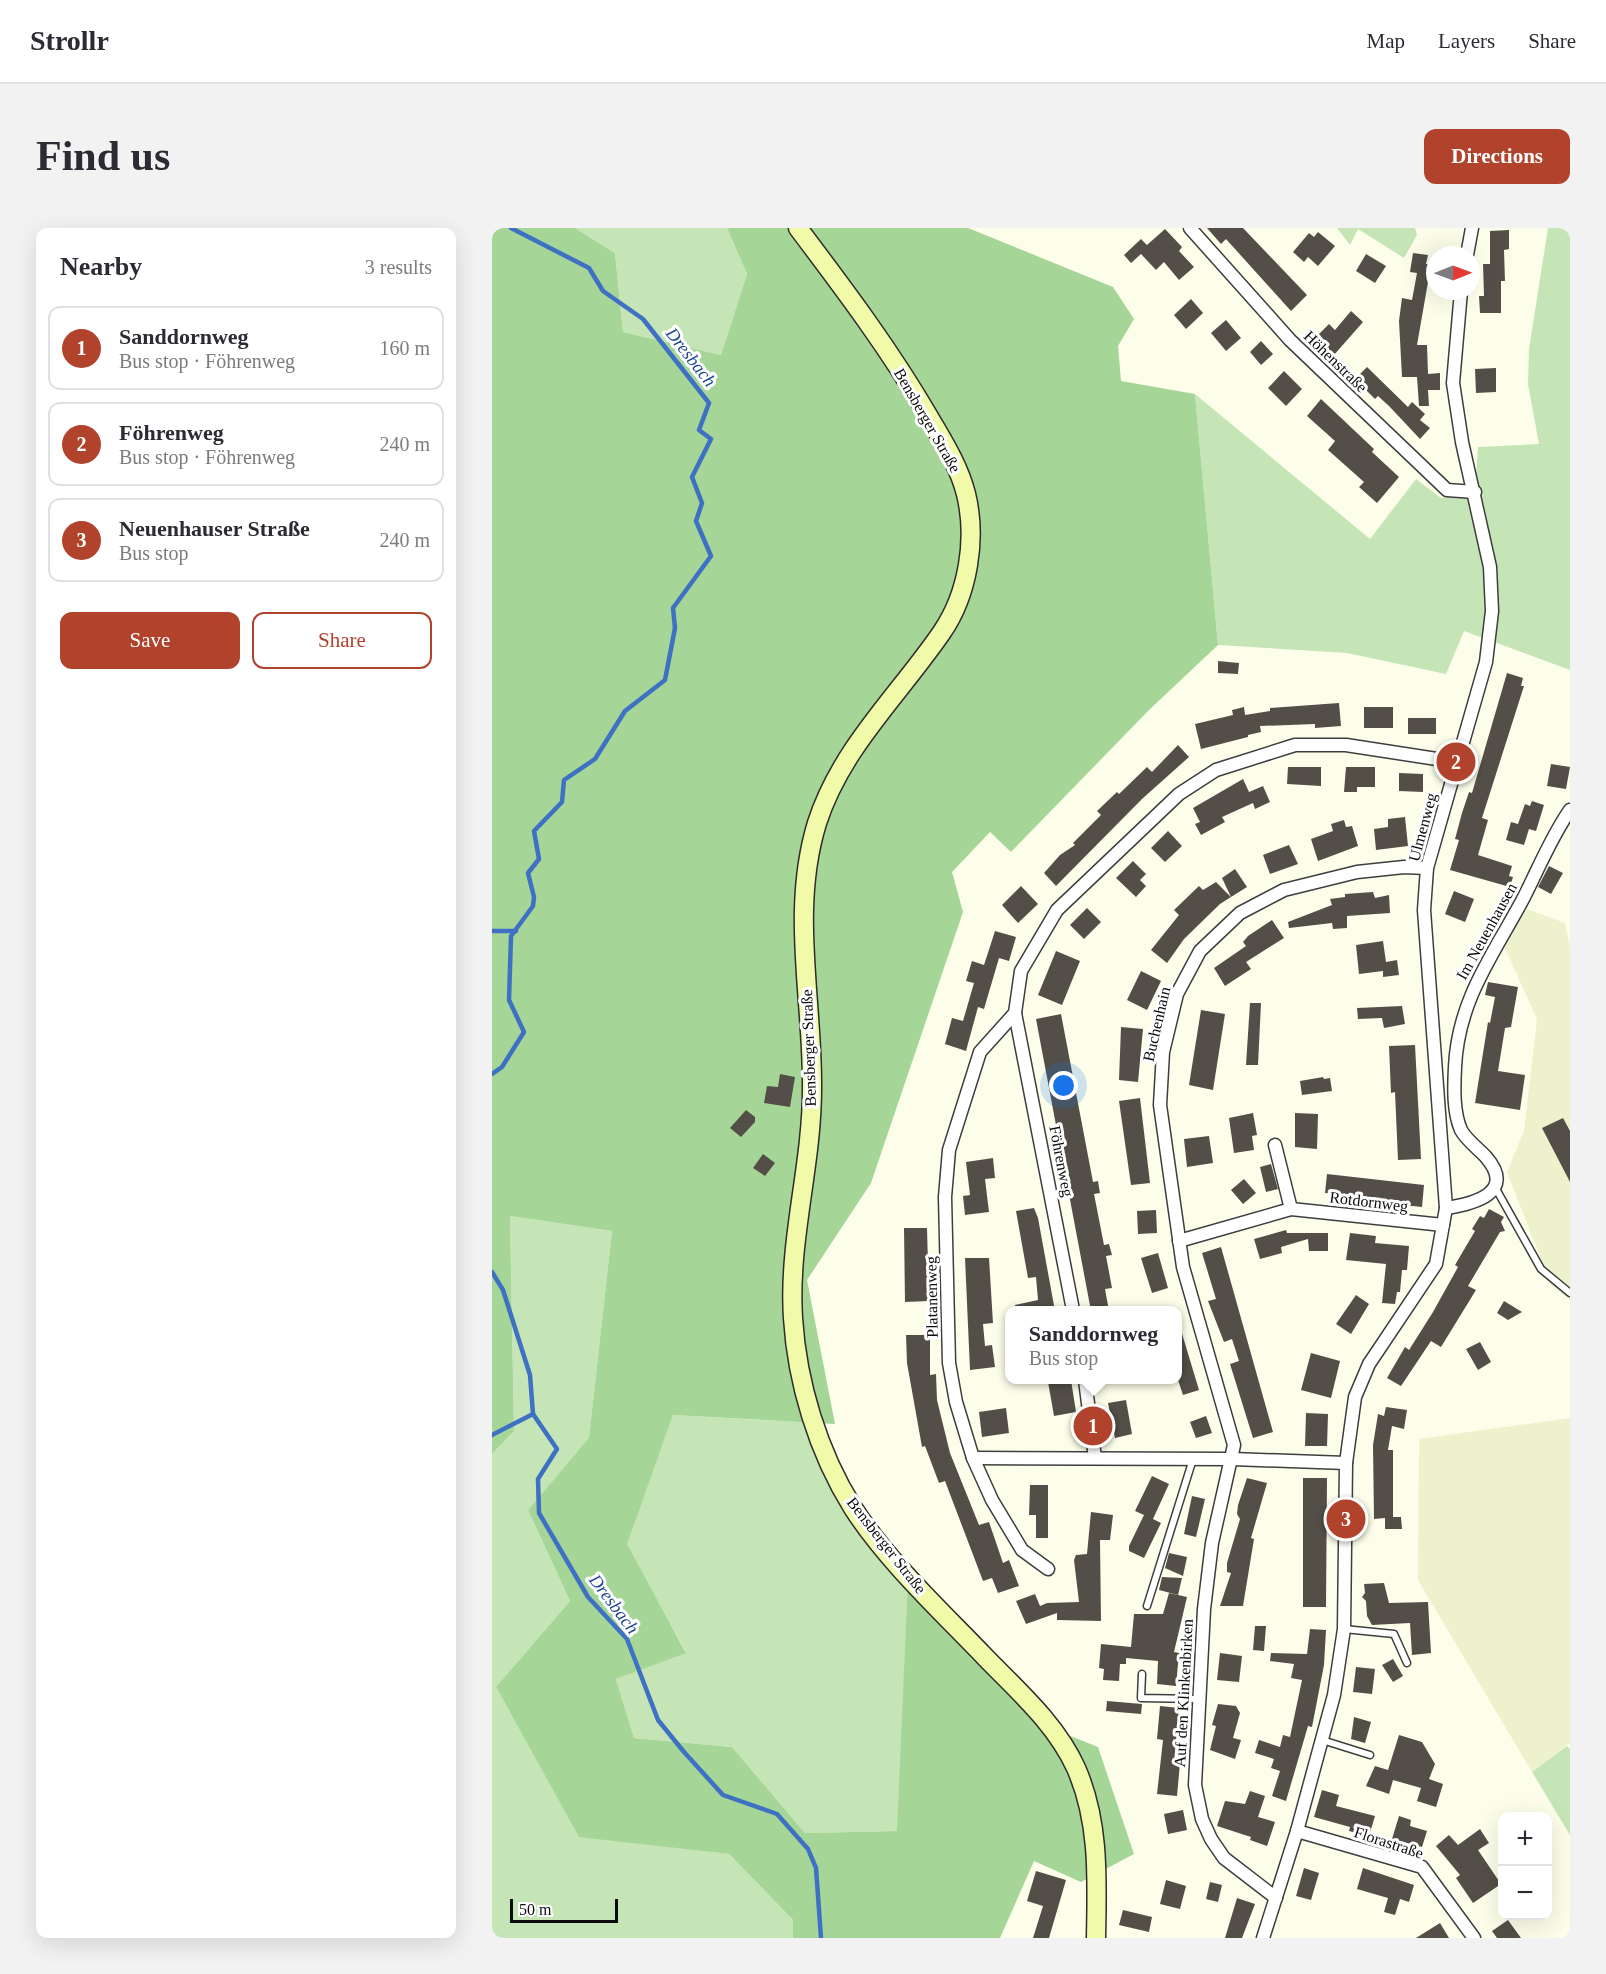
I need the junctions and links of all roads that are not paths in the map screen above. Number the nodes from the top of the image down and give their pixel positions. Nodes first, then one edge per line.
1 (798, 228) edge
2 (1190, 228) edge
3 (1472, 228) edge
4 (1469, 246) edge
5 (1460, 300) edge
6 (1475, 492) junction
7 (1456, 762) junction
8 (1570, 810) edge
9 (1427, 868) junction
10 (1015, 1013) junction
11 (1275, 1145) dead end
12 (1494, 1186) junction
13 (1446, 1208) junction
14 (1291, 1209) junction
15 (1443, 1225) junction
16 (1179, 1241) junction
17 (1570, 1293) edge
18 (1072, 1306) edge
19 (1086, 1384) edge
20 (973, 1458) junction
21 (1095, 1458) junction
22 (1194, 1459) junction
23 (1232, 1459) junction
24 (1346, 1463) junction
25 (1048, 1569) dead end
26 (1147, 1606) dead end
27 (1344, 1629) junction
28 (1407, 1663) dead end
29 (1142, 1674) dead end
30 (1199, 1699) junction
31 (1322, 1740) junction
32 (1370, 1755) dead end
33 (1297, 1832) junction
34 (1276, 1898) junction
35 (1096, 1938) edge
36 (1263, 1938) edge
37 (1474, 1938) edge

1 - 35 main road, Bensberger Straße
2 - 6 street, Höhenstraße
3 - 4 street
5 - 6 street, Ulmenweg
6 - 7 street, Ulmenweg
7 - 9 street, Ulmenweg
7 - 10 street, Föhrenweg
8 - 12 street, Im Neuenhausen
9 - 13 street, Ulmenweg
9 - 16 street, Buchenhain
10 - 18 street, Föhrenweg
10 - 20 street, Platanenweg
11 - 14 street
12 - 13 street
12 - 17 lane
13 - 15 street, Ulmenweg
14 - 15 street, Rotdornweg
14 - 16 street, Rotdornweg
15 - 24 street, Ulmenweg
16 - 23 street, Buchenhain
19 - 21 street
20 - 21 street
20 - 25 street, Platanenweg
21 - 22 street
22 - 23 street
22 - 26 lane
23 - 24 street
23 - 30 street, Auf den Klinkenbirken
24 - 27 street, Ulmenweg
27 - 28 lane
27 - 31 street, Ulmenweg
29 - 30 lane
30 - 34 street, Auf den Klinkenbirken
31 - 32 lane
31 - 33 street, Ulmenweg
33 - 34 street, Ulmenweg
33 - 37 street, Florastraße
34 - 36 street, Ulmenweg

